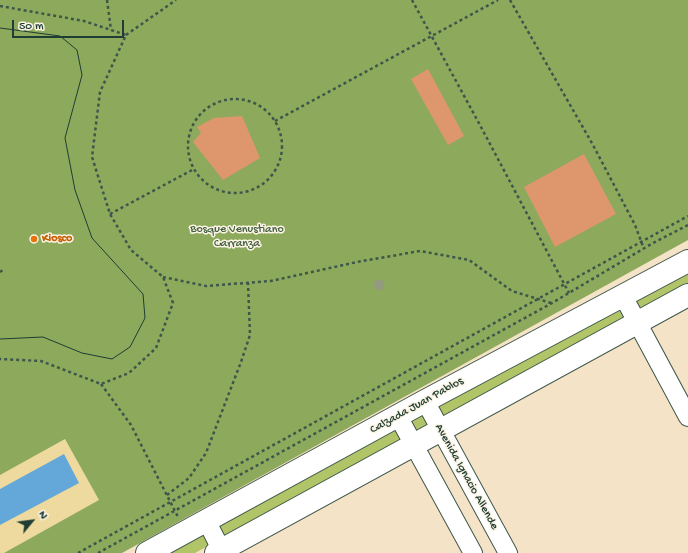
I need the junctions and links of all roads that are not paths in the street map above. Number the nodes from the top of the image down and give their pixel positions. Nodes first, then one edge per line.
1 (688, 261) edge
2 (688, 295) edge
3 (623, 296) junction
4 (637, 323) junction
5 (425, 401) junction
6 (398, 416) junction
7 (688, 416) edge
8 (441, 430) junction
9 (413, 445) junction
10 (206, 520) junction
11 (220, 552) edge
12 (147, 553) edge
13 (473, 553) edge
14 (508, 553) edge

1 - 3 street, Calzada Juan Pablos
2 - 4 street
3 - 4 street
3 - 5 street, Calzada Juan Pablos
4 - 7 street
4 - 8 street
5 - 6 street, Calzada Juan Pablos
5 - 8 street, Avenida Ignacio Allende
6 - 9 street
6 - 10 street, Calzada Juan Pablos
8 - 9 street
8 - 14 street, Avenida Ignacio Allende
9 - 11 street
9 - 13 street
10 - 11 street
10 - 12 street, Calzada Juan Pablos

